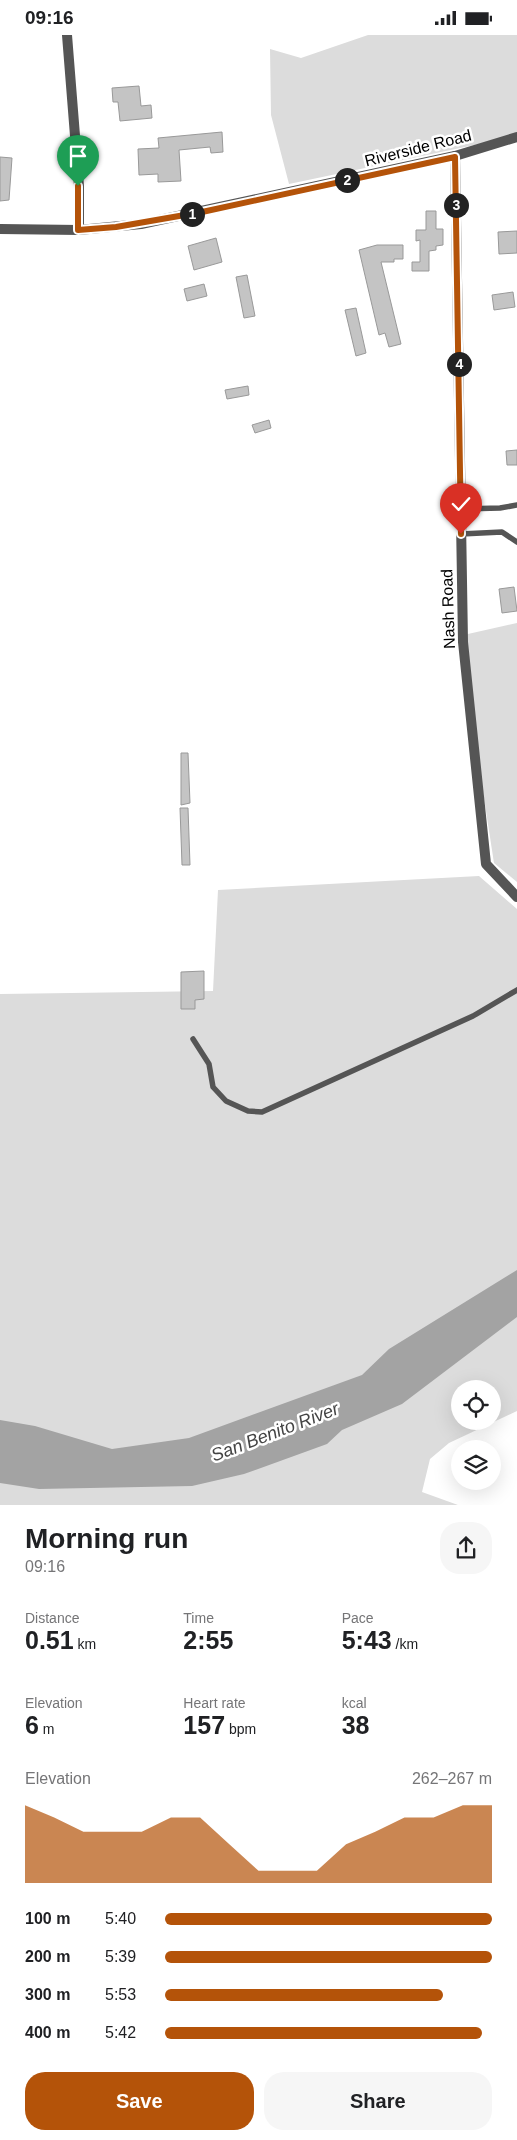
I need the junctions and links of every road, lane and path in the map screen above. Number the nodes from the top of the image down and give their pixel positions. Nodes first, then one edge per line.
1 (67, 35) edge
2 (517, 137) edge
3 (455, 157) junction
4 (0, 229) edge
5 (78, 230) junction
6 (517, 505) edge
7 (461, 509) junction
8 (461, 534) junction
9 (517, 542) edge
10 (517, 897) edge
11 (517, 990) edge
12 (193, 1039) dead end

1 - 5 street
2 - 3 street, Riverside Road
3 - 5 street, Riverside Road
3 - 7 street, Nash Road
4 - 5 street, Riverside Road
6 - 7 lane
7 - 8 street, Nash Road
8 - 9 lane
8 - 10 street, Nash Road
11 - 12 lane

